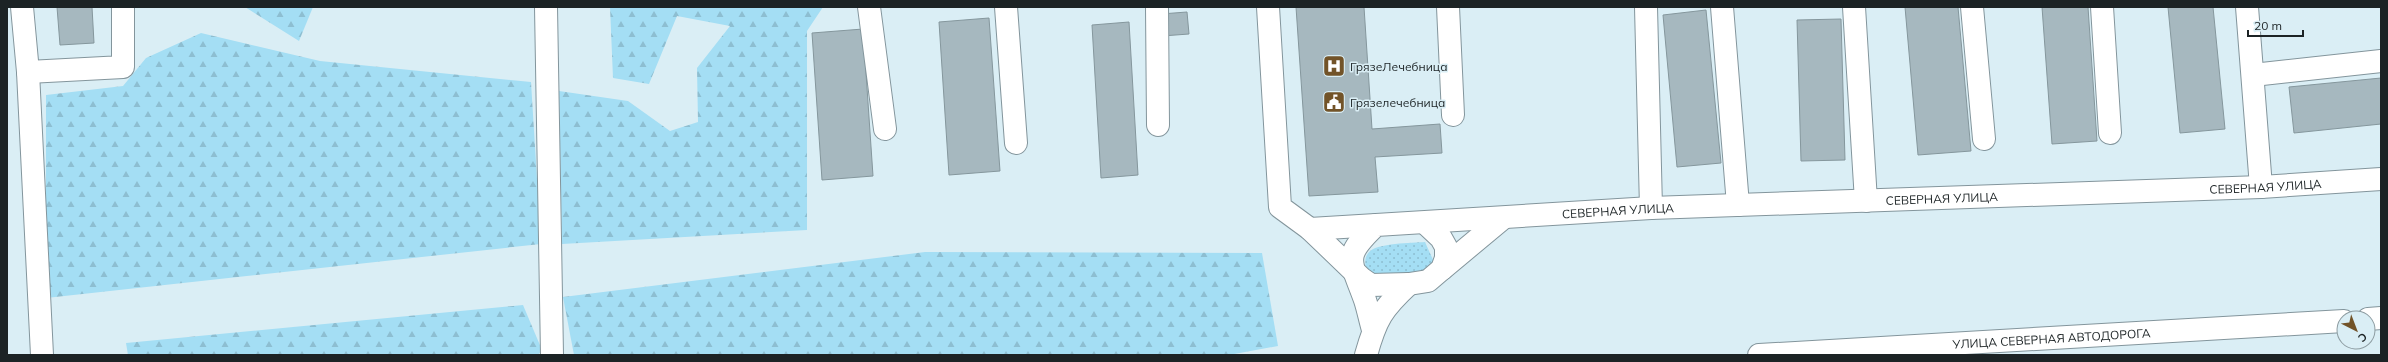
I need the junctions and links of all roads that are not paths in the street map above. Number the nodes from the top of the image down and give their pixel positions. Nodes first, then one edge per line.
1 (22, 7) edge
2 (123, 7) edge
3 (546, 7) edge
4 (869, 7) edge
5 (1006, 7) edge
6 (1157, 7) edge
7 (1268, 7) edge
8 (1448, 7) edge
9 (1646, 7) edge
10 (1722, 7) edge
11 (1854, 7) edge
12 (1972, 7) edge
13 (2102, 7) edge
14 (2247, 7) edge
15 (2381, 61) edge
16 (28, 72) junction
17 (2253, 76) junction
18 (1453, 115) dead end
19 (1158, 125) dead end
20 (885, 129) dead end
21 (2110, 133) dead end
22 (1984, 139) dead end
23 (1016, 143) dead end
24 (2381, 179) edge
25 (2262, 187) junction
26 (1866, 201) junction
27 (1738, 205) junction
28 (1651, 208) junction
29 (1502, 219) junction
30 (1425, 224) junction
31 (1376, 225) junction
32 (1310, 229) junction
33 (1351, 267) junction
34 (1442, 269) junction
35 (1409, 284) junction
36 (2336, 321) edge
37 (1373, 330) junction
38 (42, 355) edge
39 (552, 355) edge
40 (1366, 355) edge
41 (1759, 355) edge

1 - 16 street
2 - 16 street
3 - 39 street
4 - 20 street
5 - 23 street
6 - 19 street
7 - 32 street
8 - 18 street
9 - 28 street
10 - 27 street
11 - 26 street
12 - 22 street
13 - 21 street
14 - 17 street
15 - 17 street
16 - 38 street
17 - 25 street
24 - 25 street, СЕВЕРНАЯ УЛИЦА
25 - 26 street, СЕВЕРНАЯ УЛИЦА
26 - 27 street, СЕВЕРНАЯ УЛИЦА
27 - 28 street, СЕВЕРНАЯ УЛИЦА
28 - 29 street, СЕВЕРНАЯ УЛИЦА
29 - 30 street, СЕВЕРНАЯ УЛИЦА
29 - 34 street
30 - 31 street
30 - 34 street
31 - 32 street
31 - 33 street
32 - 33 street
33 - 35 street
33 - 37 street
34 - 35 street
35 - 37 street
36 - 41 street, УЛИЦА СЕВЕРНАЯ АВТОДОРОГА
37 - 40 street

